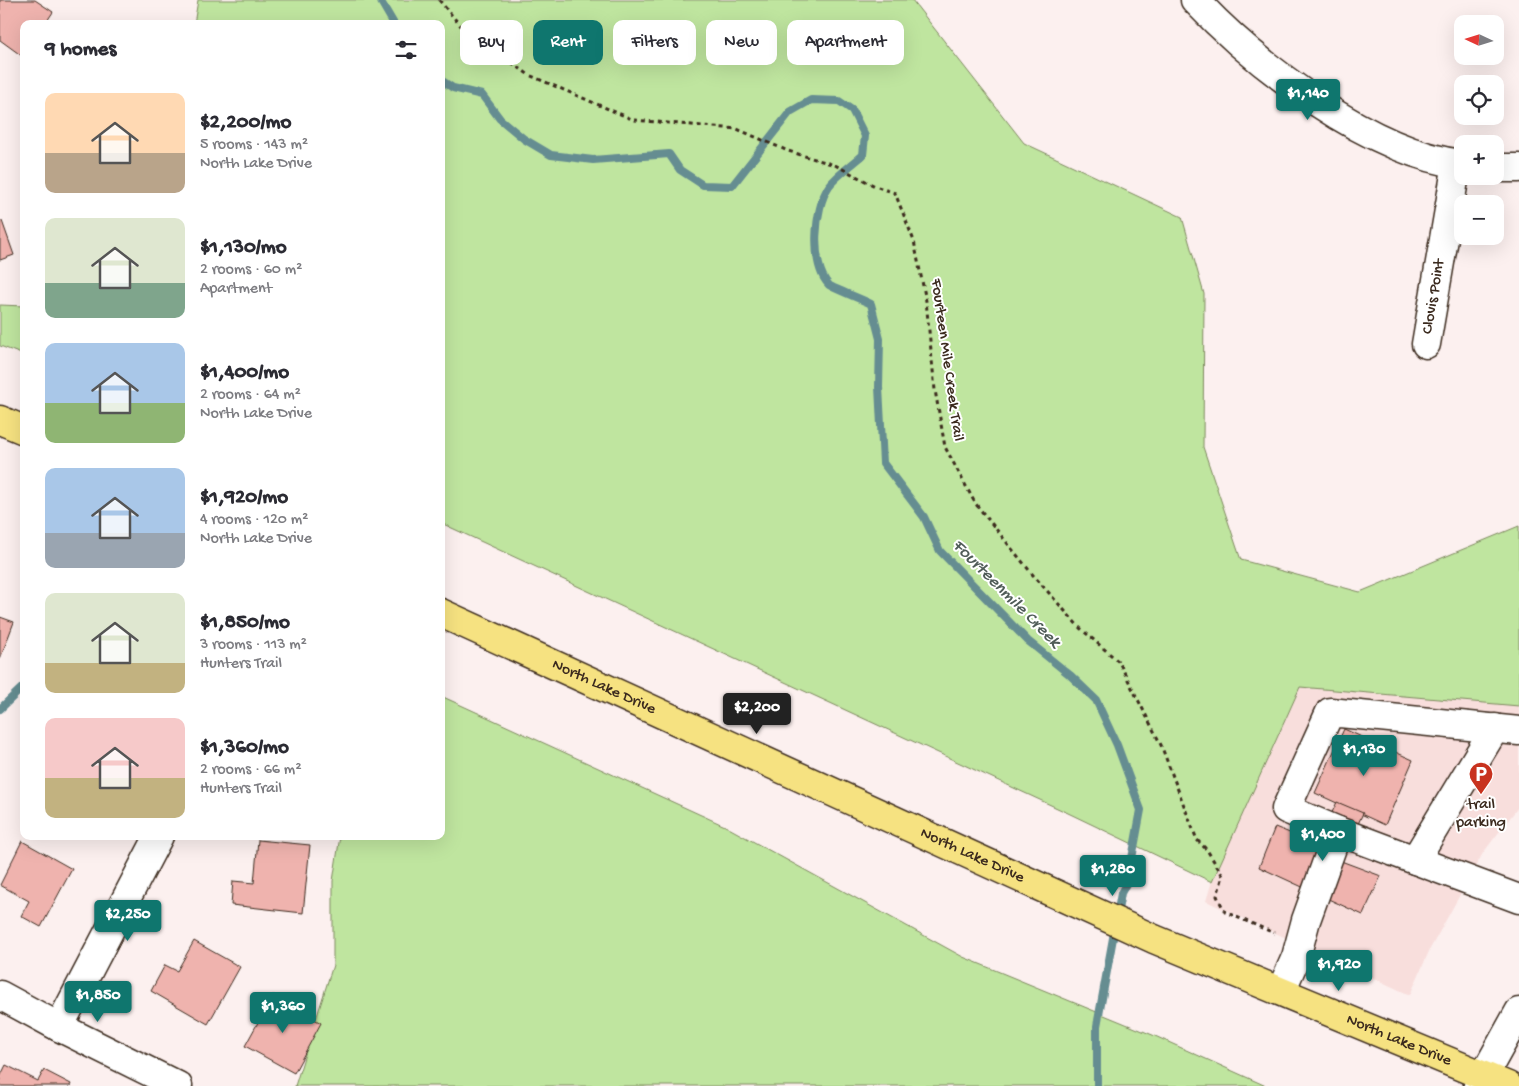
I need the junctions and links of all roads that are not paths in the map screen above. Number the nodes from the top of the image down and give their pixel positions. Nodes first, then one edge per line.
1 (1195, 0) edge
2 (1454, 162) edge
3 (1504, 168) edge
4 (1519, 168) edge
5 (1456, 185) edge
6 (1426, 344) dead end
7 (0, 420) edge
8 (20, 428) edge
9 (445, 616) edge
10 (1507, 729) edge
11 (1338, 832) junction
12 (158, 840) edge
13 (1415, 860) junction
14 (1519, 900) edge
15 (1282, 991) junction
16 (0, 995) edge
17 (1519, 1012) edge
18 (59, 1027) junction
19 (1480, 1081) edge
20 (178, 1086) edge
21 (1508, 1086) edge

1 - 2 street
3 - 4 street
5 - 6 street, Clovis Point
7 - 8 main road
9 - 15 main road, North Lake Drive
10 - 11 street
10 - 13 street
11 - 13 street
11 - 15 street
12 - 18 street
13 - 14 street
15 - 19 main road, North Lake Drive
16 - 18 street
17 - 19 street
18 - 20 street
19 - 21 main road, North Lake Drive

